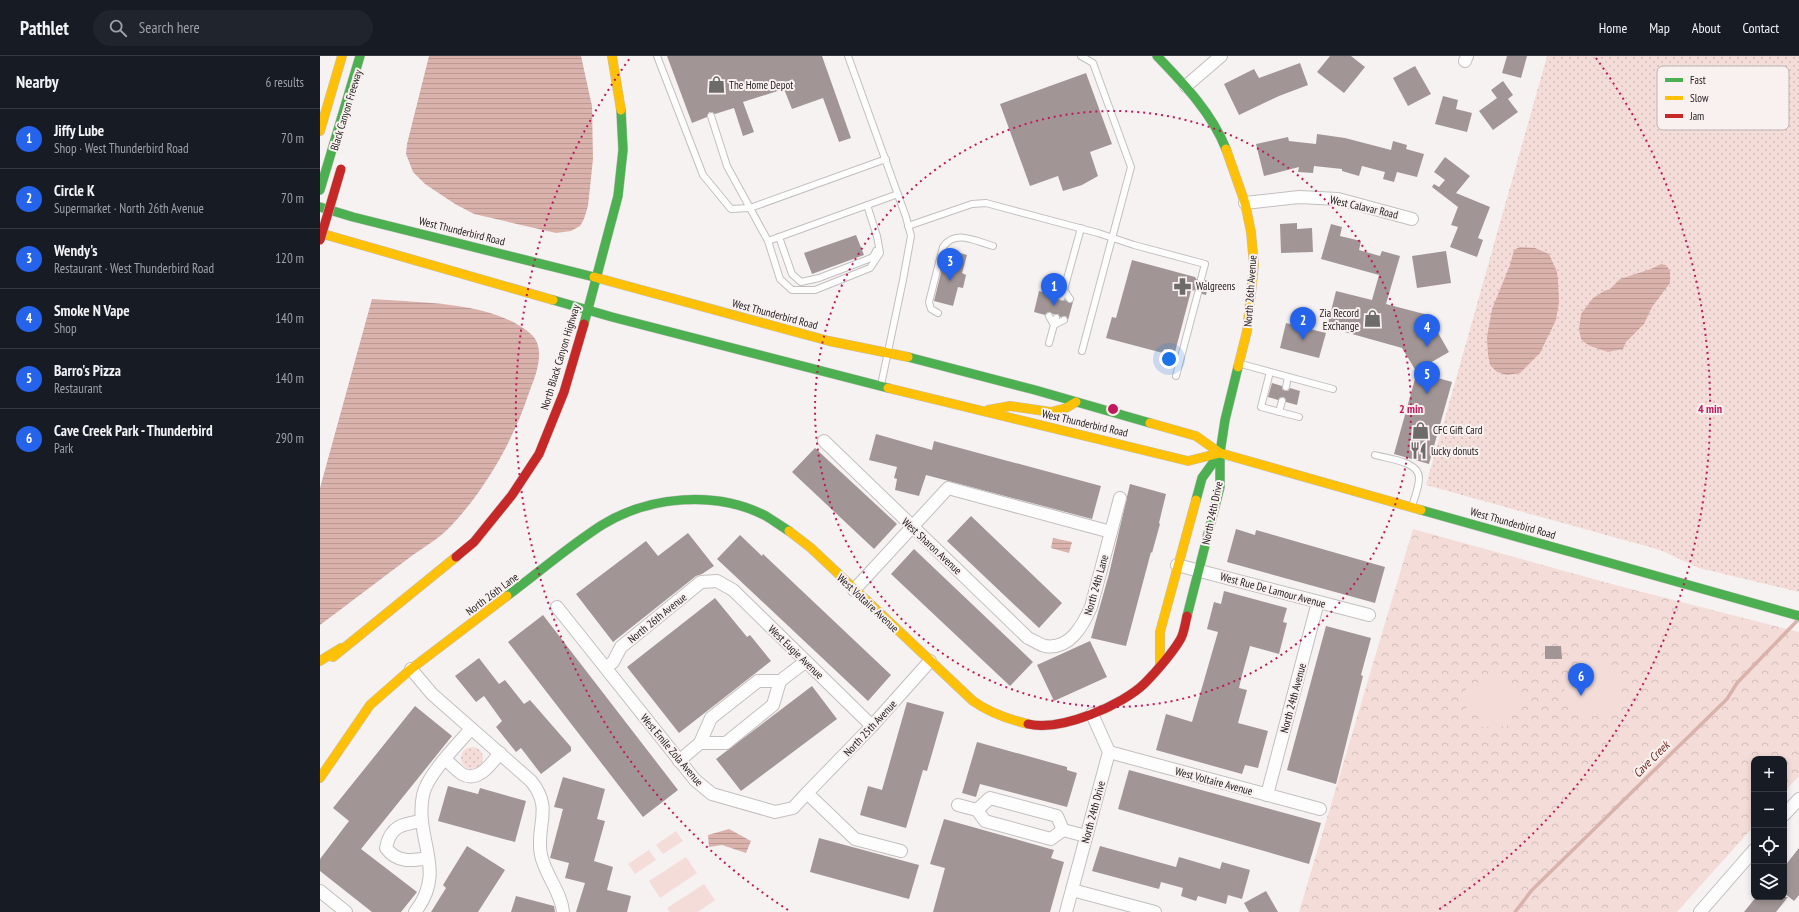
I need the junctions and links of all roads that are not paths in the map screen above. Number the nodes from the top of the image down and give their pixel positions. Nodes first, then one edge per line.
1 (342, 56) edge
2 (360, 56) edge
3 (612, 56) edge
4 (657, 56) edge
5 (848, 56) edge
6 (1081, 56) edge
7 (1157, 56) edge
8 (1221, 56) edge
9 (1186, 86) junction
10 (710, 116) dead end
11 (320, 131) edge
12 (886, 159) junction
13 (342, 165) dead end
14 (320, 190) edge
15 (898, 194) junction
16 (1245, 203) junction
17 (867, 205) junction
18 (320, 207) edge
19 (750, 208) junction
20 (1412, 219) dead end
21 (908, 226) junction
22 (1081, 228) junction
23 (320, 233) edge
24 (780, 237) junction
25 (1112, 238) junction
26 (320, 240) edge
27 (768, 241) junction
28 (993, 246) dead end
29 (879, 247) junction
30 (596, 278) junction
31 (1201, 279) dead end
32 (1064, 290) junction
33 (1198, 293) dead end
34 (1055, 295) dead end
35 (1062, 297) dead end
36 (1070, 299) dead end
37 (586, 310) junction
38 (938, 313) dead end
39 (1049, 316) dead end
40 (1056, 318) dead end
41 (1064, 320) dead end
42 (1054, 326) junction
43 (1049, 343) dead end
44 (1082, 351) dead end
45 (888, 353) junction
46 (1239, 364) junction
47 (1270, 372) junction
48 (1176, 376) dead end
49 (1288, 377) junction
50 (880, 386) junction
51 (1286, 387) dead end
52 (1333, 389) dead end
53 (1282, 401) dead end
54 (1076, 402) junction
55 (981, 411) junction
56 (1279, 412) junction
57 (1299, 417) dead end
58 (824, 441) dead end
59 (1220, 453) junction
60 (1375, 455) dead end
61 (1120, 498) dead end
62 (722, 503) joint
63 (1412, 507) junction
64 (912, 527) junction
65 (1111, 532) junction
66 (1177, 565) junction
67 (1199, 570) junction
68 (717, 581) joint
69 (854, 590) junction
70 (1318, 602) junction
71 (557, 607) dead end
72 (1369, 616) dead end
73 (1799, 616) edge
74 (1044, 646) joint
75 (341, 648) junction
76 (930, 661) junction
77 (320, 662) edge
78 (805, 662) junction
79 (1160, 665) junction
80 (606, 668) junction
81 (320, 670) edge
82 (412, 670) junction
83 (780, 681) junction
84 (1092, 714) junction
85 (1006, 719) joint
86 (872, 726) junction
87 (471, 729) junction
88 (700, 744) junction
89 (1109, 752) junction
90 (500, 753) junction
91 (445, 759) junction
92 (679, 760) junction
93 (320, 778) edge
94 (807, 793) junction
95 (1267, 795) junction
96 (1799, 798) edge
97 (958, 805) dead end
98 (1320, 809) dead end
99 (977, 810) junction
100 (1787, 812) edge
101 (422, 821) junction
102 (1064, 830) junction
103 (1086, 836) junction
104 (901, 851) dead end
105 (1751, 853) edge
106 (428, 858) junction
107 (1072, 890) junction
108 (320, 891) edge
109 (346, 912) edge
110 (415, 912) edge
111 (563, 912) edge
112 (1066, 912) edge
113 (1155, 912) edge
114 (1700, 912) edge

1 - 11 main road
2 - 14 main road
3 - 30 main road, North Black Canyon Highway
4 - 19 lane
5 - 12 lane
6 - 25 lane
7 - 9 main road, North 26th Avenue
8 - 9 street
9 - 16 main road, North 26th Avenue
10 - 19 lane
12 - 15 lane
12 - 19 lane
13 - 26 main road, bridge
15 - 17 lane
15 - 21 lane
16 - 20 street, West Calavar Road
16 - 46 main road, North 26th Avenue
17 - 24 lane
17 - 29 lane
18 - 30 main road, West Thunderbird Road
19 - 27 lane
21 - 22 lane
21 - 45 lane
22 - 25 lane
22 - 32 lane
23 - 37 main road, West Thunderbird Road
24 - 27 lane
24 - 29 lane
25 - 31 lane
25 - 44 lane
27 - 29 lane
28 - 38 lane
30 - 37 main road, North Black Canyon Highway
30 - 45 main road, West Thunderbird Road
32 - 34 lane
32 - 35 lane
32 - 36 lane
33 - 48 lane
37 - 50 main road, West Thunderbird Road
37 - 75 main road, North Black Canyon Highway
39 - 42 lane
40 - 42 lane
41 - 42 lane
42 - 43 lane
45 - 50 lane
45 - 54 main road, West Thunderbird Road
46 - 47 lane
46 - 59 main road, North 26th Avenue
47 - 49 lane
47 - 56 lane
49 - 51 lane
49 - 52 lane
50 - 55 main road, West Thunderbird Road
53 - 56 lane
54 - 55 main road
54 - 59 main road, West Thunderbird Road
55 - 59 main road, West Thunderbird Road
56 - 57 lane
58 - 64 street, West Sharon Avenue
59 - 63 main road, West Thunderbird Road
59 - 66 main road, North 24th Drive
59 - 67 main road, North 24th Drive
60 - 63 lane
61 - 65 street, North 24th Lane
62 - 69 main road, West Voltaire Avenue
62 - 82 main road, North 26th Lane
63 - 73 main road, West Thunderbird Road
64 - 65 street
64 - 69 street
64 - 74 street, West Sharon Avenue
65 - 74 street, North 24th Lane
66 - 67 street, West Rue De Lamour Avenue
66 - 79 main road, North 24th Drive
67 - 70 street, West Rue De Lamour Avenue
67 - 79 main road, North 24th Drive
68 - 78 street, West Eugie Avenue
68 - 80 street, North 26th Avenue
69 - 76 main road, West Voltaire Avenue
70 - 72 street, West Rue De Lamour Avenue
70 - 95 street, North 24th Avenue
71 - 80 street, West Emile Zola Avenue
75 - 77 main road
75 - 81 main road, North Black Canyon Highway
76 - 85 main road, West Voltaire Avenue
76 - 86 street, North 25th Avenue
78 - 83 street
78 - 86 street, West Eugie Avenue
79 - 84 main road, North 24th Drive
80 - 92 street, West Emile Zola Avenue
82 - 87 street
82 - 93 main road, North 26th Lane
83 - 88 street
83 - 88 street
84 - 85 main road, North 24th Drive
84 - 89 street
86 - 94 street, North 25th Avenue
87 - 90 street
87 - 91 street
88 - 92 street
89 - 95 street, West Voltaire Avenue
89 - 103 street, North 24th Drive
90 - 91 street
90 - 111 street
91 - 101 street
92 - 94 street, West Emile Zola Avenue
94 - 104 street
95 - 98 street, West Voltaire Avenue
96 - 100 street
97 - 99 street
99 - 102 street
99 - 102 street
101 - 106 street
101 - 106 street
102 - 103 street
103 - 107 street, North 24th Drive
105 - 114 street
106 - 110 street
107 - 112 street, North 24th Drive
107 - 113 street
108 - 109 street

